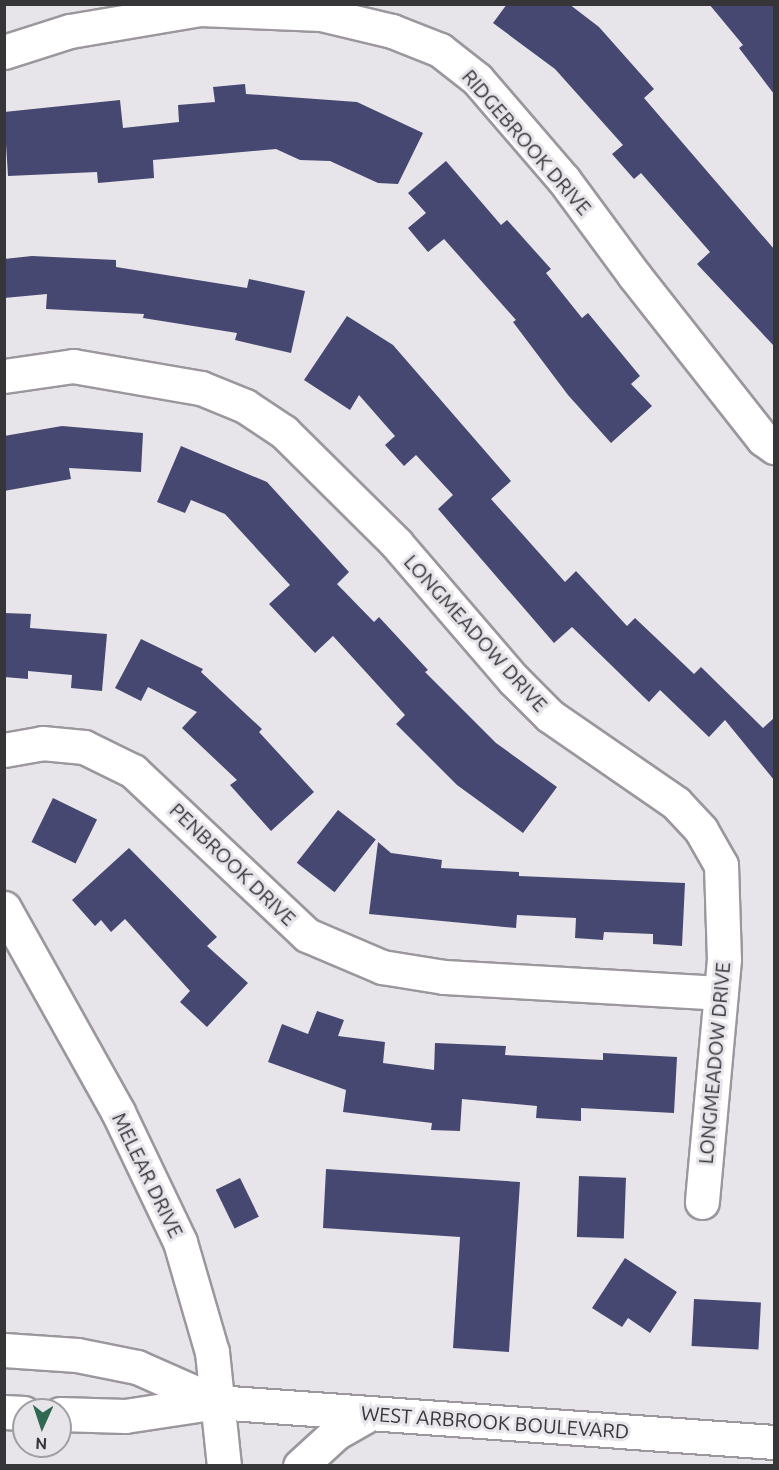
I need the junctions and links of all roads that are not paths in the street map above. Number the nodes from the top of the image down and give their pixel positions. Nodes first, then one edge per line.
1 (4, 51) edge
2 (4, 376) edge
3 (774, 447) edge
4 (4, 750) edge
5 (4, 908) edge
6 (721, 993) junction
7 (702, 1202) dead end
8 (4, 1350) edge
9 (216, 1402) junction
10 (371, 1413) junction
11 (72, 1414) edge
12 (774, 1442) edge
13 (224, 1466) edge
14 (300, 1466) edge

1 - 3 street, RIDGEBROOK DRIVE
2 - 6 street, LONGMEADOW DRIVE
4 - 6 street, PENBROOK DRIVE
5 - 9 street, MELEAR DRIVE
6 - 7 street, LONGMEADOW DRIVE
8 - 9 street, WEST ARBROOK BOULEVARD
9 - 10 street, WEST ARBROOK BOULEVARD
9 - 11 street, WEST ARBROOK BOULEVARD
9 - 13 street, MELEAR DRIVE
10 - 12 street, WEST ARBROOK BOULEVARD
10 - 14 street

